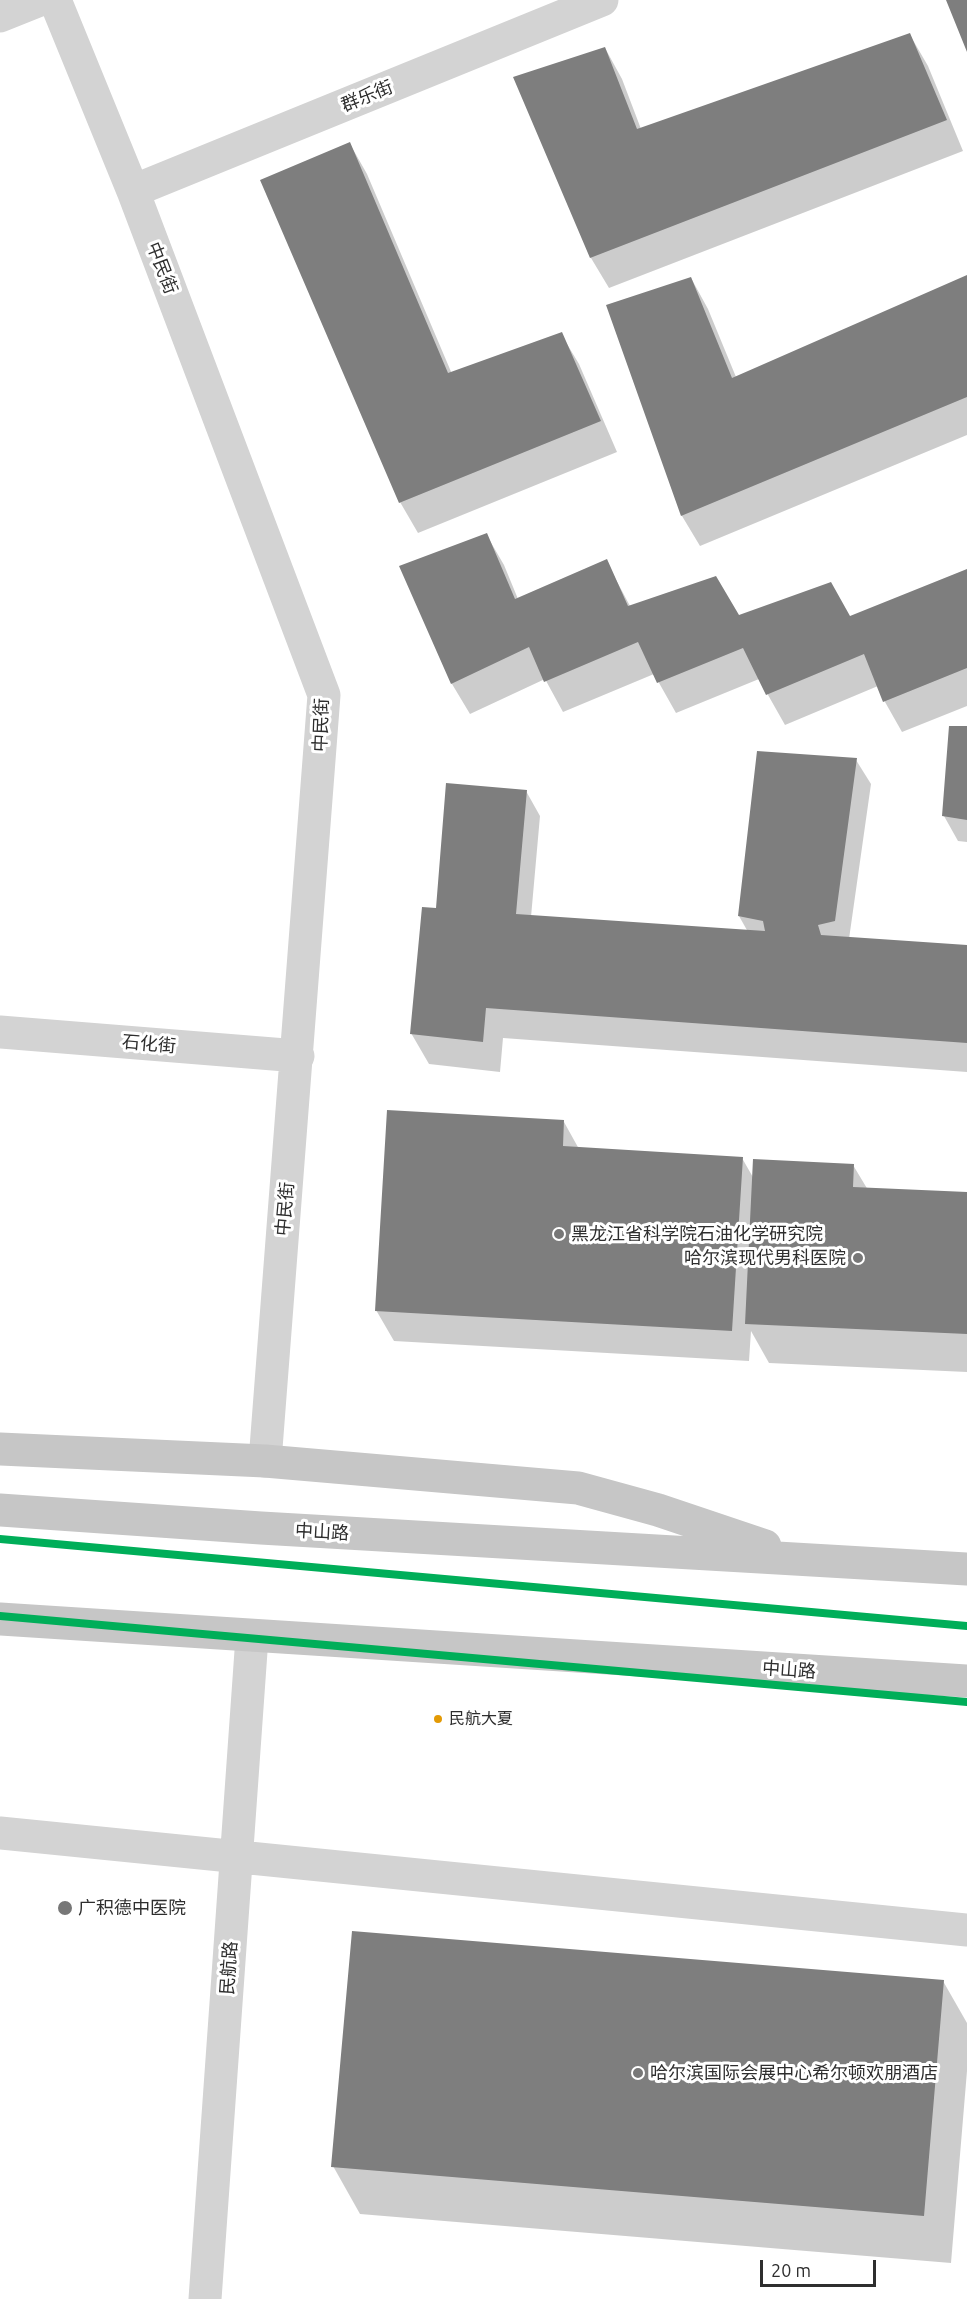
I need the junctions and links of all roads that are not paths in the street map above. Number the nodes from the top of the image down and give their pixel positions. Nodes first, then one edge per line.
1 (40, 0) edge
2 (55, 0) edge
3 (602, 0) edge
4 (0, 16) edge
5 (133, 191) junction
6 (0, 1032) edge
7 (298, 1056) junction
8 (0, 1449) edge
9 (265, 1461) junction
10 (0, 1510) edge
11 (803, 1560) junction
12 (967, 1569) edge
13 (0, 1619) edge
14 (252, 1636) junction
15 (967, 1681) edge
16 (0, 1833) edge
17 (237, 1858) junction
18 (967, 1929) edge
19 (205, 2299) edge

1 - 4 street
2 - 5 street, 中民街
3 - 5 street, 群乐街
5 - 7 street, 中民街
6 - 7 street, 石化街
7 - 9 street, 中民街
8 - 9 main road
9 - 11 main road
10 - 11 main road, 中山路
11 - 12 main road, 中山路
13 - 14 main road, 中山路
14 - 15 main road, 中山路
14 - 17 street, 民航路
16 - 17 street
17 - 18 street
17 - 19 street, 民航路

